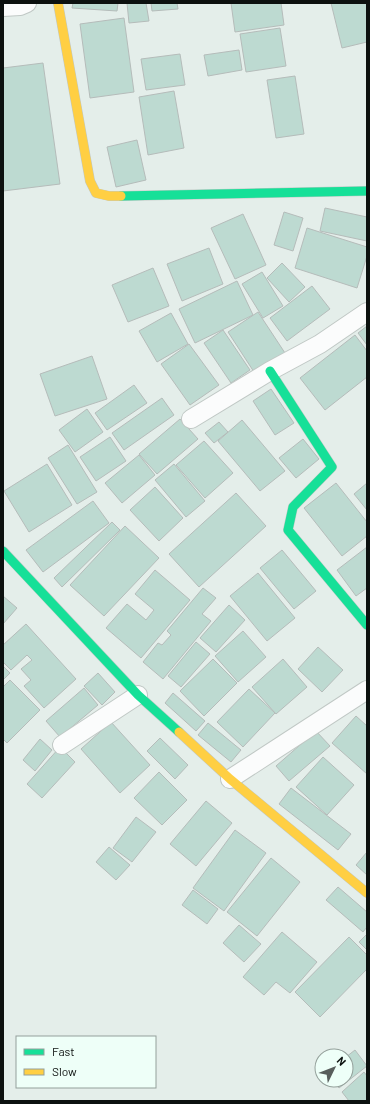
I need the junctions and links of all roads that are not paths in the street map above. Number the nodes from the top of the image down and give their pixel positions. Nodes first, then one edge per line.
1 (27, 3) edge
2 (58, 3) edge
3 (3, 7) edge
4 (367, 192) edge
5 (367, 312) edge
6 (270, 371) junction
7 (191, 419) dead end
8 (3, 551) edge
9 (367, 624) edge
10 (367, 690) edge
11 (138, 695) junction
12 (62, 745) dead end
13 (230, 779) junction
14 (367, 893) edge

1 - 3 street
2 - 4 street
5 - 6 street
6 - 7 street
6 - 9 street
8 - 11 street
10 - 13 street
11 - 12 street
11 - 13 street
13 - 14 street

